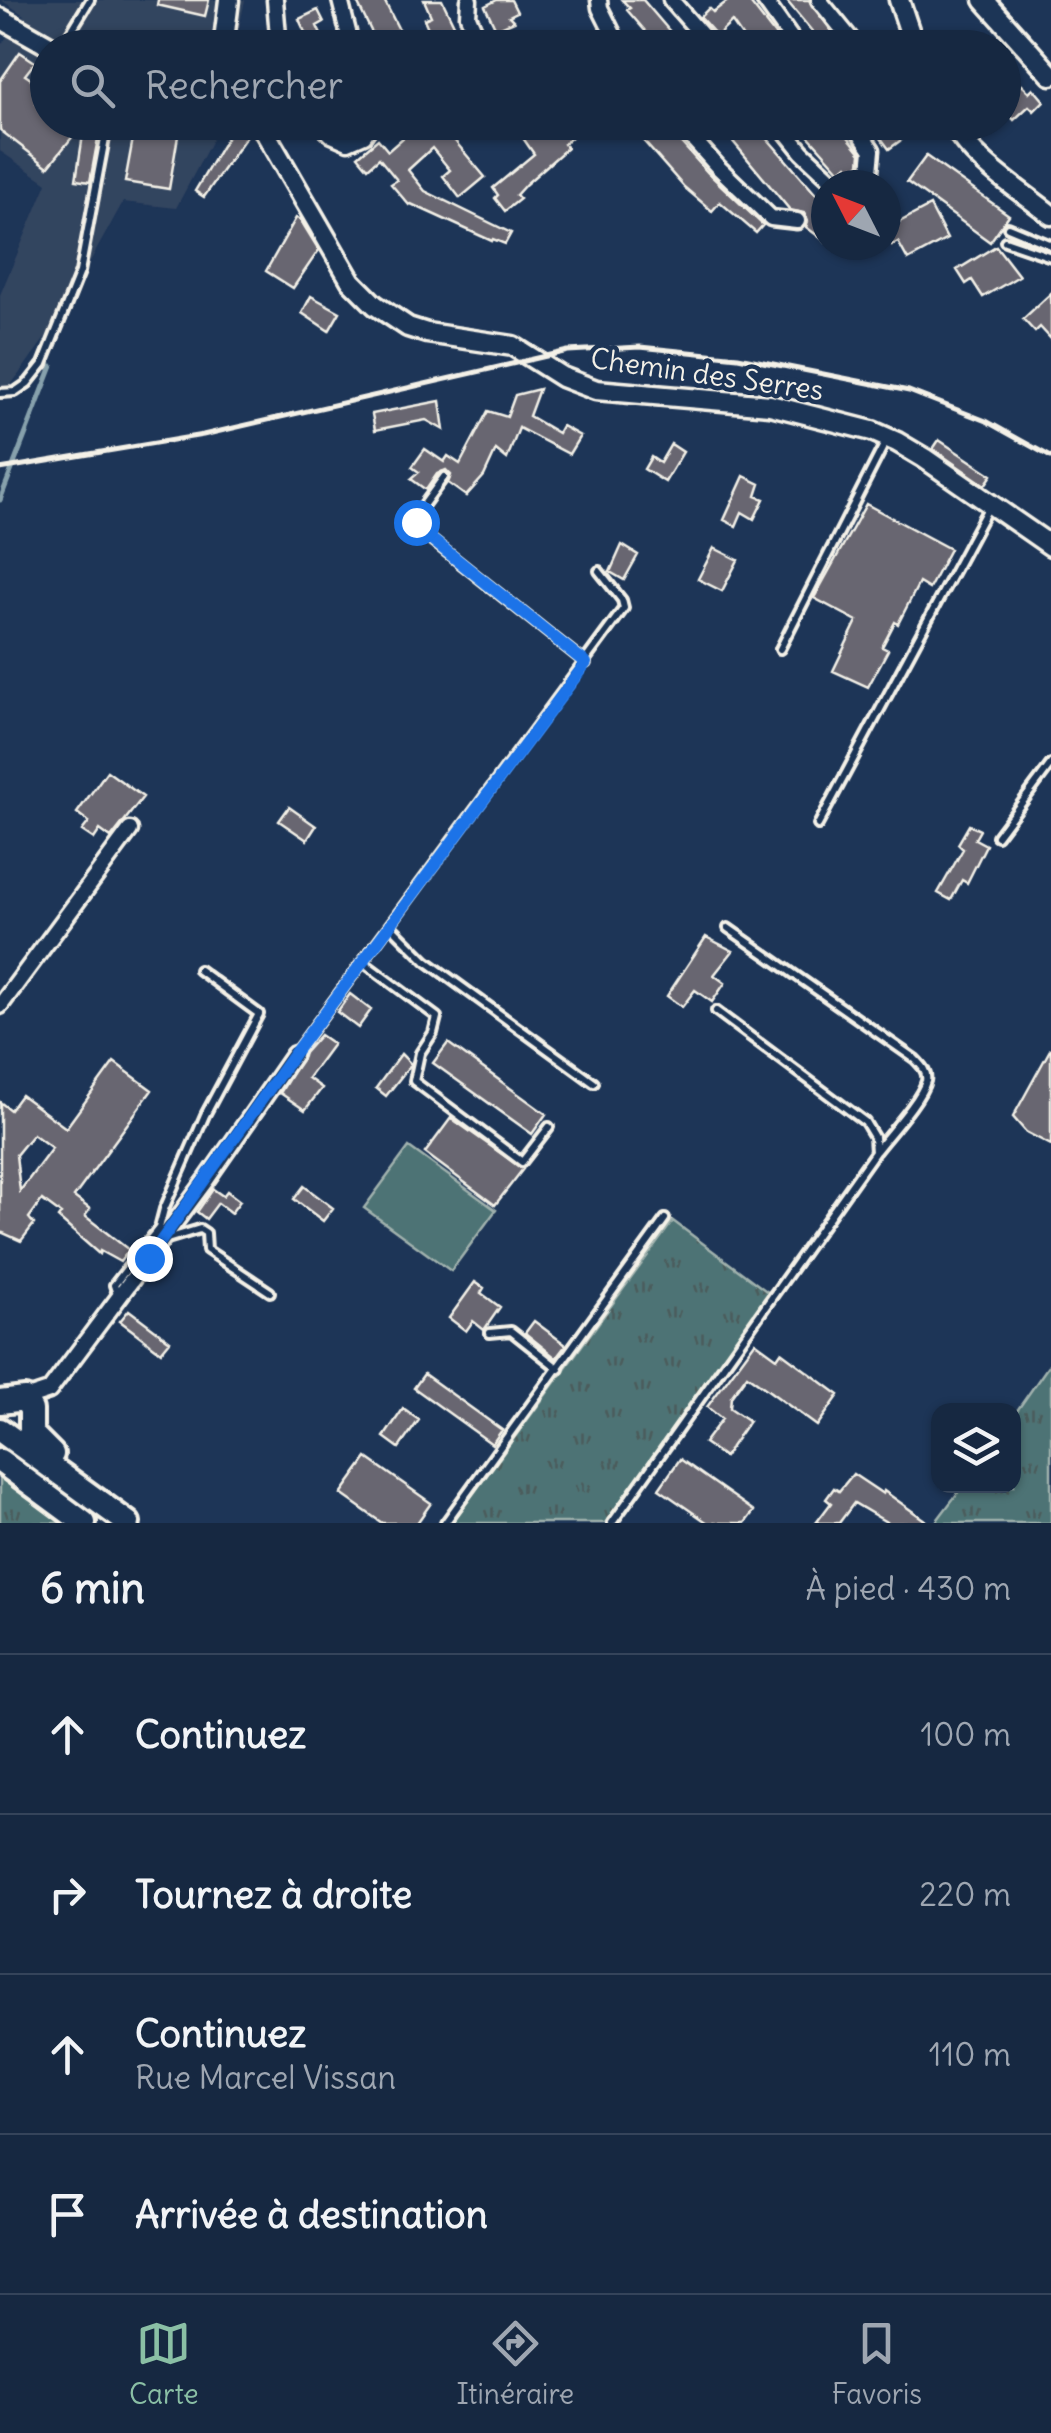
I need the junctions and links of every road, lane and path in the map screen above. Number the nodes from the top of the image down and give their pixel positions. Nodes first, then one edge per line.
1 (90, 0) edge
2 (229, 0) edge
3 (275, 0) edge
4 (340, 0) edge
5 (468, 0) edge
6 (599, 0) edge
7 (671, 0) edge
8 (764, 0) edge
9 (819, 0) edge
10 (899, 0) edge
11 (984, 0) edge
12 (0, 18) edge
13 (72, 30) edge
14 (225, 30) edge
15 (278, 30) edge
16 (348, 30) edge
17 (474, 30) edge
18 (611, 30) edge
19 (697, 30) edge
20 (785, 30) edge
21 (843, 30) edge
22 (909, 30) edge
23 (1011, 30) edge
24 (30, 35) edge
25 (1021, 41) edge
26 (1051, 75) edge
27 (105, 140) edge
28 (269, 140) edge
29 (694, 140) edge
30 (793, 140) edge
31 (865, 140) edge
32 (961, 140) edge
33 (819, 170) edge
34 (870, 170) edge
35 (1051, 215) edge
36 (797, 221) dead end
37 (1008, 228) dead end
38 (1005, 242) dead end
39 (1051, 245) edge
40 (1051, 257) edge
41 (0, 393) edge
42 (888, 438) junction
43 (444, 478) dead end
44 (992, 503) junction
45 (1051, 546) edge
46 (599, 571) dead end
47 (780, 649) dead end
48 (586, 663) junction
49 (1051, 764) edge
50 (818, 825) dead end
51 (130, 830) dead end
52 (997, 836) dead end
53 (390, 925) junction
54 (728, 928) dead end
55 (362, 962) junction
56 (199, 970) dead end
57 (0, 1006) edge
58 (716, 1011) dead end
59 (294, 1054) joint
60 (594, 1083) dead end
61 (549, 1126) dead end
62 (875, 1152) junction
63 (665, 1219) dead end
64 (161, 1241) junction
65 (270, 1292) dead end
66 (119, 1298) junction
67 (490, 1334) dead end
68 (558, 1369) junction
69 (25, 1400) junction
70 (0, 1402) edge
71 (0, 1430) edge
72 (0, 1462) edge
73 (83, 1490) junction
74 (84, 1523) edge
75 (128, 1523) edge
76 (444, 1523) edge
77 (612, 1523) edge

1 - 13 lane
2 - 14 street
3 - 15 street
4 - 16 street
5 - 17 street
6 - 18 street
7 - 19 street
8 - 20 street
9 - 21 street
10 - 22 street
11 - 23 street
12 - 24 street
25 - 26 street
27 - 41 lane
28 - 42 street, Chemin des Serres
29 - 36 street
30 - 33 street
31 - 34 street
32 - 35 street
37 - 39 lane
38 - 40 lane
42 - 44 street, Chemin des Serres
42 - 47 lane
43 - 48 lane
44 - 45 street, Chemin des Serres
44 - 50 lane
46 - 48 lane
48 - 53 lane
49 - 52 lane
51 - 57 street
53 - 55 lane
53 - 60 lane
54 - 62 lane
55 - 59 lane
55 - 61 lane
56 - 66 lane
58 - 62 lane
59 - 64 street
62 - 77 lane
63 - 68 lane
64 - 65 lane
64 - 66 street
66 - 69 street
67 - 68 lane
68 - 76 lane
69 - 70 main road
69 - 73 main road
71 - 73 main road
72 - 74 main road
73 - 75 main road

